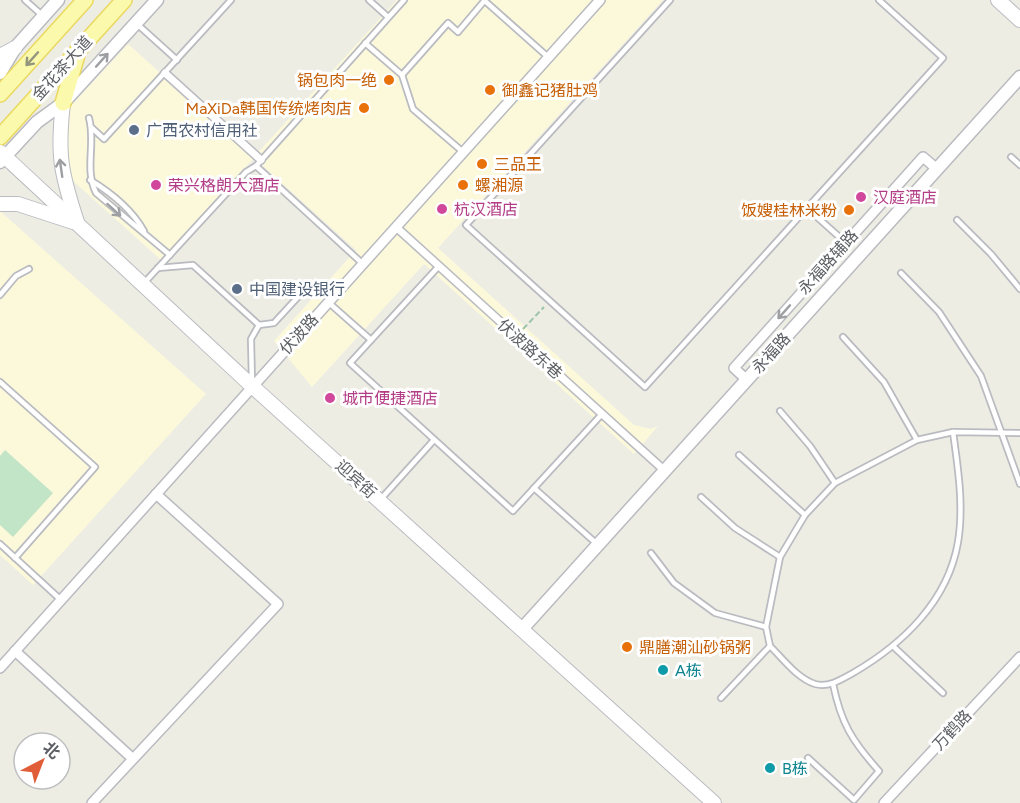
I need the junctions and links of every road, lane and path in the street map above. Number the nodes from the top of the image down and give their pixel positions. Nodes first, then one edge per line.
1 (25, 0) edge
2 (58, 0) edge
3 (85, 0) edge
4 (124, 0) edge
5 (157, 0) edge
6 (231, 0) edge
7 (369, 0) edge
8 (404, 0) edge
9 (485, 0) edge
10 (600, 0) edge
11 (670, 0) edge
12 (879, 0) edge
13 (998, 0) edge
14 (43, 17) junction
15 (388, 17) junction
16 (1020, 20) edge
17 (136, 23) junction
18 (365, 43) junction
19 (15, 48) junction
20 (79, 49) junction
21 (0, 56) edge
22 (548, 57) junction
23 (177, 60) junction
24 (0, 73) edge
25 (165, 73) junction
26 (402, 75) junction
27 (1020, 77) edge
28 (0, 94) edge
29 (63, 103) junction
30 (89, 118) dead end
31 (92, 128) junction
32 (0, 137) edge
33 (464, 152) junction
34 (2, 157) edge
35 (1011, 157) dead end
36 (259, 163) junction
37 (1020, 165) edge
38 (937, 170) junction
39 (0, 204) edge
40 (807, 208) junction
41 (957, 220) dead end
42 (78, 224) junction
43 (396, 227) junction
44 (846, 243) junction
45 (170, 255) junction
46 (363, 264) junction
47 (439, 266) junction
48 (158, 268) junction
49 (29, 269) dead end
50 (901, 273) dead end
51 (143, 284) junction
52 (309, 285) dead end
53 (1020, 290) edge
54 (0, 295) edge
55 (549, 300) junction
56 (328, 302) junction
57 (259, 324) junction
58 (517, 337) junction
59 (843, 337) dead end
60 (371, 340) junction
61 (747, 380) junction
62 (0, 382) edge
63 (252, 386) junction
64 (780, 411) dead end
65 (602, 414) junction
66 (953, 432) junction
67 (1000, 432) junction
68 (1020, 433) edge
69 (434, 440) junction
70 (916, 440) junction
71 (739, 455) dead end
72 (665, 471) junction
73 (835, 483) junction
74 (1020, 484) edge
75 (534, 488) junction
76 (156, 494) junction
77 (700, 497) dead end
78 (379, 500) junction
79 (805, 515) junction
80 (0, 544) edge
81 (598, 545) junction
82 (651, 553) dead end
83 (780, 557) junction
84 (15, 558) junction
85 (61, 600) junction
86 (766, 627) junction
87 (522, 629) junction
88 (770, 646) junction
89 (895, 648) junction
90 (15, 651) junction
91 (1020, 657) edge
92 (0, 668) edge
93 (833, 684) junction
94 (943, 693) dead end
95 (721, 698) dead end
96 (132, 758) junction
97 (808, 758) dead end
98 (92, 803) edge
99 (714, 803) edge
100 (884, 803) edge

1 - 14 lane
2 - 14 street
3 -> 28 main road, 金花茶大道
4 - 20 main road, 金花茶大道
5 - 17 street
6 - 23 lane
7 - 15 lane
8 - 15 lane
9 - 22 lane
9 - 26 lane
10 - 22 street, 伏波路
11 - 55 lane
12 - 40 lane
13 - 16 main road
14 - 19 street
15 - 18 lane
17 - 23 lane
29 -> 17 street
18 - 26 lane
18 - 36 lane
19 - 21 main road
19 - 24 street
20 - 29 main road
20 - 32 main road, 金花茶大道
22 - 33 street, 伏波路
23 - 25 lane
25 - 31 lane
25 - 36 street
26 - 33 lane
27 - 38 street, 永福路
29 - 34 street
42 -> 29 main road
30 - 31 lane
31 - 45 lane
33 - 43 street, 伏波路
34 - 42 main road, 迎宾街
35 - 37 lane
36 - 45 lane
36 - 46 lane
38 - 44 street, 永福路辅路
38 - 61 street, 永福路
39 - 42 main road
40 - 44 lane
40 - 55 lane
41 - 53 lane
42 - 51 main road, 迎宾街
43 - 46 street, 伏波路
43 - 47 street, 伏波路东巷
44 -> 61 street, 永福路辅路
45 - 48 lane
46 - 56 street, 伏波路
47 - 58 street, 伏波路东巷
47 - 60 lane
48 - 51 lane
48 - 57 lane
49 - 54 lane
50 - 67 lane
51 - 63 main road, 迎宾街
52 - 57 lane
55 - 58 path
56 - 60 lane
56 - 63 street, 伏波路
57 - 63 lane
58 - 65 street, 伏波路东巷
59 - 70 lane
60 - 69 lane
61 - 72 street, 永福路
62 - 84 lane
63 - 76 street, 伏波路
63 - 78 main road, 迎宾街
64 - 73 lane
65 - 72 street, 伏波路东巷
65 - 75 lane
66 - 67 lane
66 - 70 lane
66 - 89 lane
67 - 68 lane
67 - 74 lane
69 - 75 lane
69 - 78 lane
70 - 73 lane
71 - 79 lane
72 - 81 street, 永福路
73 - 79 lane
75 - 81 lane
76 - 85 street, 伏波路
76 - 96 street
77 - 83 lane
78 - 87 main road, 迎宾街
79 - 83 lane
80 - 84 lane
81 - 87 street, 永福路
82 - 86 lane
83 - 86 lane
84 - 85 lane
85 - 90 street, 伏波路
86 - 88 lane
87 - 99 main road, 迎宾街
88 - 93 lane
88 - 95 lane
89 - 93 lane
89 - 94 lane
90 - 92 street, 伏波路
90 - 96 street
91 - 100 street, 万鹤路
93 - 97 lane
96 - 98 street

